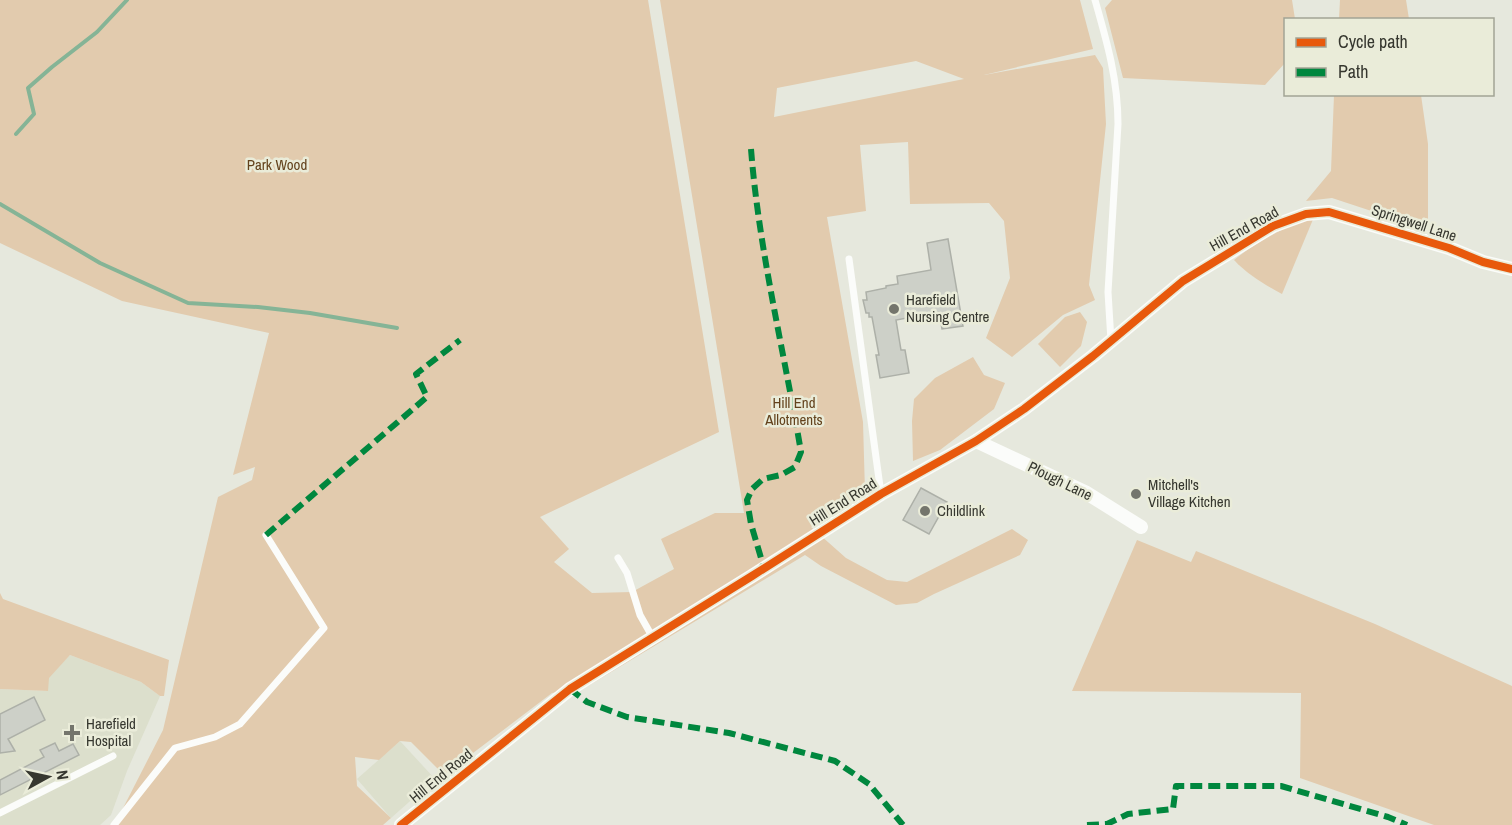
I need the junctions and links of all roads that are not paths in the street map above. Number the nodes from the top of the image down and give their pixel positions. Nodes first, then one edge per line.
1 (1095, 0) edge
2 (1306, 214) joint
3 (849, 259) dead end
4 (1512, 269) edge
5 (1111, 341) junction
6 (975, 441) junction
7 (881, 494) junction
8 (1141, 527) dead end
9 (266, 535) dead end
10 (618, 558) dead end
11 (653, 638) junction
12 (113, 756) dead end
13 (0, 813) edge
14 (114, 825) edge
15 (401, 825) edge

1 - 5 lane
2 - 4 street, Springwell Lane
2 - 5 street, Hill End Road
3 - 7 lane
5 - 6 street, Hill End Road
6 - 7 street, Hill End Road
6 - 8 street, Plough Lane
7 - 11 street, Hill End Road
9 - 14 lane
10 - 11 lane
11 - 15 street, Hill End Road
12 - 13 lane

